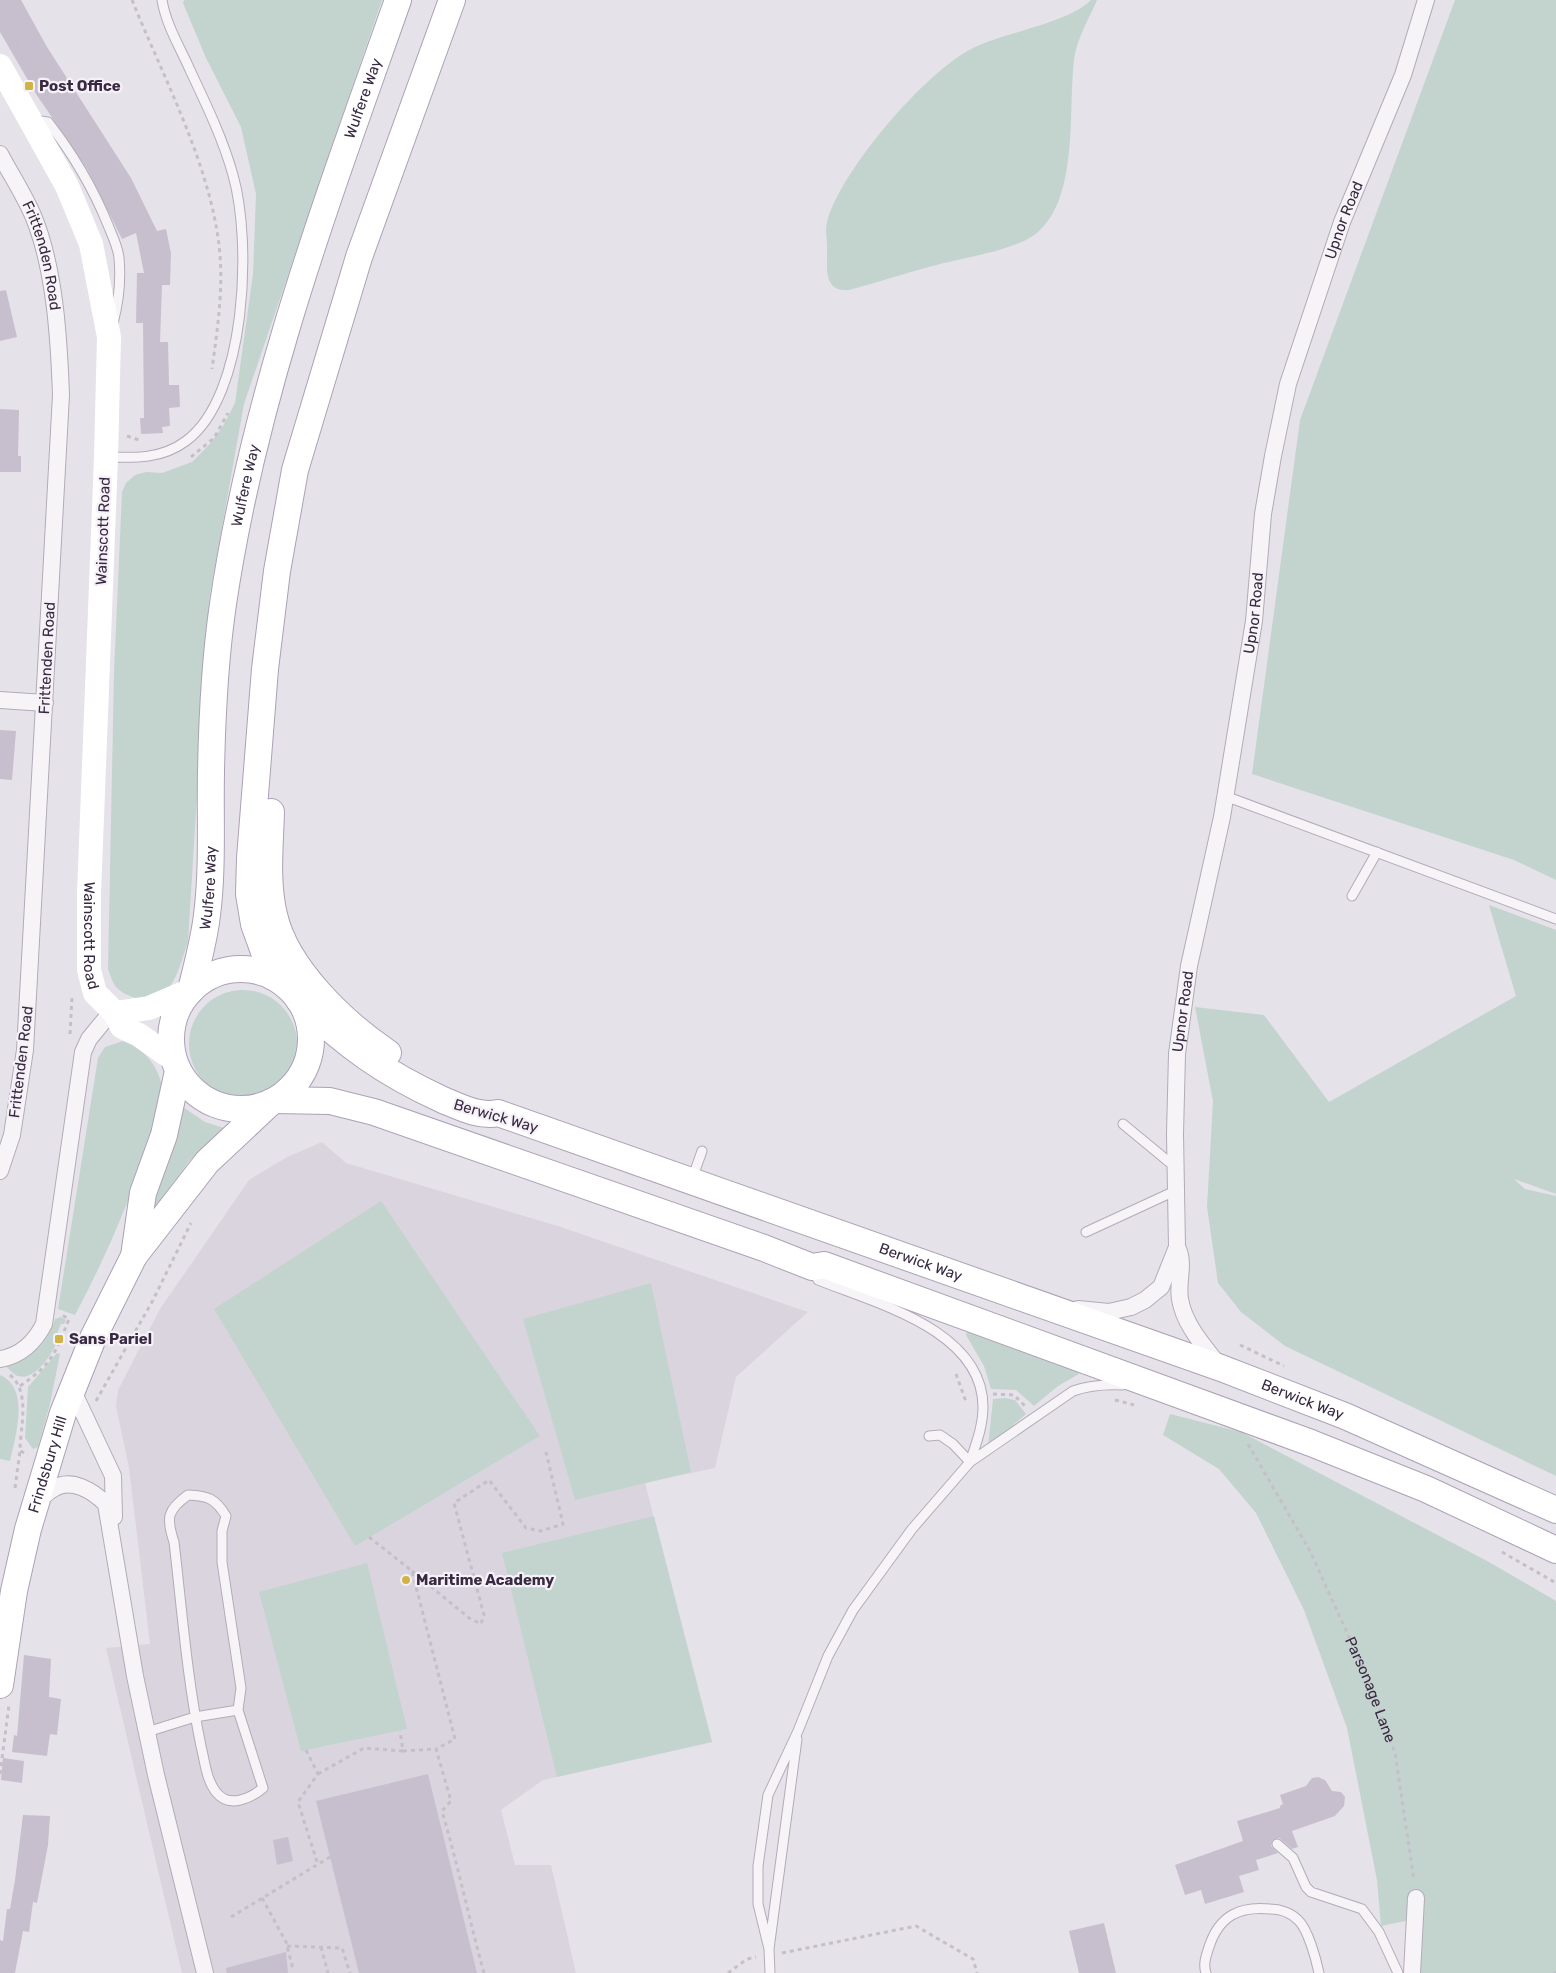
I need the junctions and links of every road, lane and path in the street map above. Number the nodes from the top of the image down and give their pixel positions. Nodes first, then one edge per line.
1 (132, 0) edge
2 (162, 0) edge
3 (398, 0) edge
4 (452, 0) edge
5 (1426, 0) edge
6 (0, 66) edge
7 (0, 154) edge
8 (211, 375) dead end
9 (219, 400) junction
10 (106, 457) junction
11 (184, 461) dead end
12 (265, 669) junction
13 (0, 700) edge
14 (45, 703) junction
15 (1225, 796) junction
16 (1377, 852) junction
17 (1352, 896) dead end
18 (1556, 919) edge
19 (273, 977) junction
20 (72, 990) dead end
21 (191, 990) junction
22 (299, 1000) junction
23 (114, 1012) junction
24 (69, 1038) dead end
25 (176, 1065) junction
26 (274, 1101) junction
27 (498, 1113) junction
28 (1122, 1124) dead end
29 (702, 1151) dead end
30 (1176, 1160) junction
31 (0, 1171) edge
32 (692, 1182) junction
33 (1177, 1190) junction
34 (191, 1222) dead end
35 (1086, 1232) dead end
36 (1177, 1247) junction
37 (134, 1256) junction
38 (812, 1267) junction
39 (1039, 1304) junction
40 (57, 1314) dead end
41 (2, 1364) edge
42 (1221, 1368) junction
43 (954, 1369) dead end
44 (20, 1386) junction
45 (72, 1389) junction
46 (994, 1394) dead end
47 (1150, 1396) junction
48 (964, 1399) dead end
49 (1109, 1399) dead end
50 (1028, 1410) dead end
51 (86, 1418) junction
52 (929, 1436) dead end
53 (1246, 1440) dead end
54 (20, 1451) junction
55 (546, 1452) dead end
56 (35, 1456) dead end
57 (970, 1462) junction
58 (18, 1464) dead end
59 (34, 1506) junction
60 (1465, 1507) junction
61 (1556, 1510) edge
62 (369, 1538) dead end
63 (115, 1544) junction
64 (1556, 1550) edge
65 (1556, 1563) edge
66 (412, 1571) junction
67 (5, 1692) edge
68 (238, 1710) junction
69 (195, 1717) junction
70 (400, 1731) dead end
71 (798, 1731) junction
72 (147, 1732) junction
73 (436, 1749) junction
74 (306, 1750) dead end
75 (403, 1751) junction
76 (0, 1774) edge
77 (318, 1774) junction
78 (1277, 1844) dead end
79 (330, 1857) dead end
80 (318, 1865) junction
81 (262, 1898) junction
82 (1416, 1898) joint
83 (231, 1916) dead end
84 (288, 1946) junction
85 (321, 1947) junction
86 (769, 1951) junction
87 (293, 1969) dead end
88 (205, 1973) edge
89 (328, 1973) edge
90 (350, 1973) edge
91 (484, 1973) edge
92 (728, 1973) edge
93 (770, 1973) edge
94 (977, 1973) edge
95 (1206, 1973) edge
96 (1319, 1973) edge
97 (1398, 1973) edge
98 (1412, 1973) edge

1 - 8 path
2 - 9 lane
3 - 21 main road, Wulfere Way
4 - 12 main road
5 - 15 street, Upnor Road
6 - 10 street, Wainscott Road
7 - 14 street, Frittenden Road
9 - 10 lane
9 - 11 path
10 - 23 street, Wainscott Road
12 - 19 main road
12 - 27 main road
13 - 14 street
14 - 31 street, Frittenden Road
15 - 16 lane
15 - 30 street, Upnor Road
16 - 17 lane
16 - 18 lane
19 - 21 main road
19 - 22 main road
20 - 24 path
21 - 23 street
21 - 25 main road
22 - 26 main road
22 - 27 main road, Berwick Way
23 - 25 street, Wainscott Road
23 - 41 street
25 - 26 main road
25 - 37 main road, Frindsbury Hill
26 - 37 main road, Frindsbury Hill
26 - 38 main road
27 - 32 main road, Berwick Way
28 - 30 lane
29 - 32 lane
30 - 33 street, Upnor Road
32 - 39 main road, Berwick Way
33 - 35 lane
33 - 36 street, Upnor Road
34 - 51 path
36 - 39 street
36 - 42 street
37 - 45 main road, Frindsbury Hill
38 - 47 main road
38 - 57 lane
39 - 42 main road, Berwick Way
40 - 44 path
41 - 44 path
42 - 61 main road, Berwick Way
43 - 48 path
44 - 54 path
45 - 51 street
45 - 59 main road, Frindsbury Hill
46 - 50 path
47 - 49 path
47 - 57 lane
47 - 60 main road
51 - 63 street
52 - 57 lane
53 - 82 path, Parsonage Lane
54 - 56 path
54 - 58 path
55 - 66 path
57 - 71 lane
59 - 63 street
59 - 67 main road, Frindsbury Hill
60 - 64 main road
60 - 65 main road
62 - 66 path
63 - 72 street
66 - 73 path
67 - 76 path
68 - 69 lane
68 - 69 lane
68 - 69 lane
69 - 72 lane
70 - 75 path
71 - 86 lane
71 - 86 lane
72 - 88 street
73 - 75 path
73 - 91 path
74 - 77 path
75 - 77 path
77 - 80 path
78 - 97 lane
79 - 80 path
80 - 81 path
81 - 83 path
81 - 84 path
82 - 98 street
84 - 85 path
84 - 87 path
85 - 89 path
85 - 90 path
86 - 92 path
86 - 93 lane
86 - 94 path
95 - 96 lane

